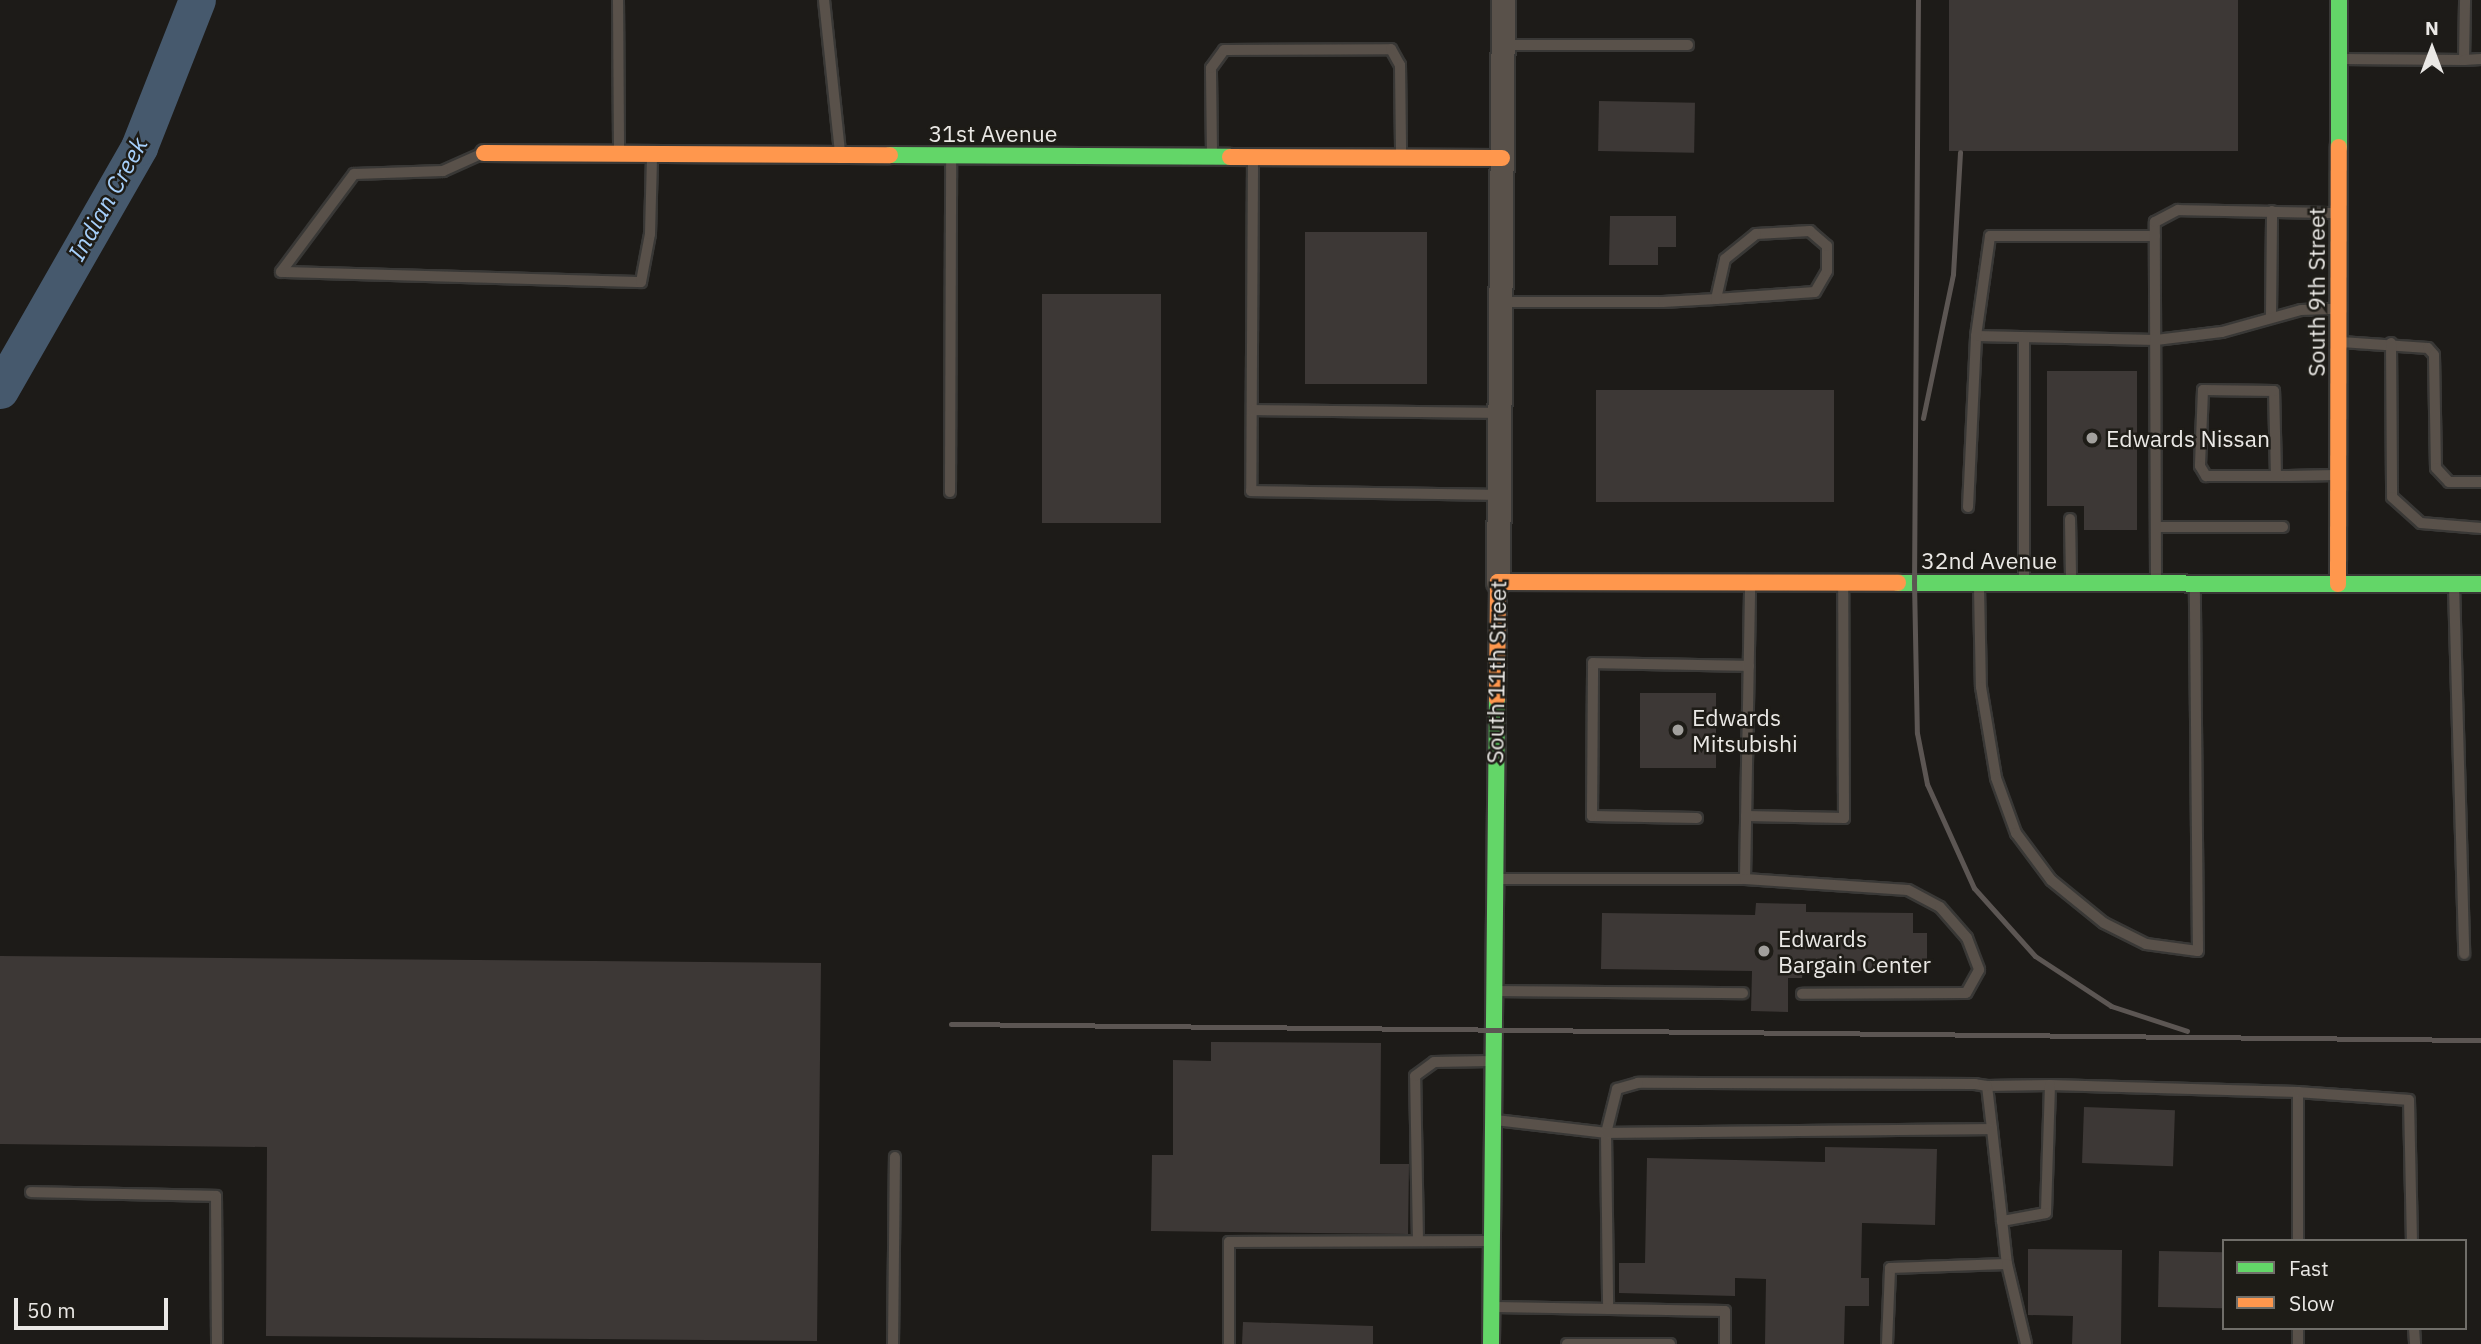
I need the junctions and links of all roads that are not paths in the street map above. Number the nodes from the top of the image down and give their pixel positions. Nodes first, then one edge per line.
1 (618, 0) edge
2 (824, 0) edge
3 (1503, 0) edge
4 (2339, 0) edge
5 (2465, 0) edge
6 (1503, 45) junction
7 (1688, 45) dead end
8 (2339, 59) junction
9 (2465, 60) junction
10 (2481, 60) edge
11 (484, 153) joint
12 (620, 154) junction
13 (652, 154) junction
14 (840, 155) junction
15 (951, 156) junction
16 (1212, 157) junction
17 (1253, 157) junction
18 (1402, 158) junction
19 (1502, 158) junction
20 (2272, 211) junction
21 (2339, 213) junction
22 (2155, 236) junction
23 (1716, 299) junction
24 (1501, 302) junction
25 (2339, 309) junction
26 (2271, 315) junction
27 (1976, 336) junction
28 (2024, 338) junction
29 (2156, 340) junction
30 (2338, 342) junction
31 (2390, 343) junction
32 (1252, 410) junction
33 (1499, 413) junction
34 (2338, 475) junction
35 (2276, 476) junction
36 (2481, 482) edge
37 (950, 492) dead end
38 (1497, 495) junction
39 (1968, 507) dead end
40 (2070, 519) dead end
41 (2156, 527) junction
42 (2283, 527) dead end
43 (2481, 528) edge
44 (1498, 582) junction
45 (1750, 582) junction
46 (1843, 582) junction
47 (1979, 583) junction
48 (2024, 583) junction
49 (2071, 583) junction
50 (2155, 583) junction
51 (2195, 583) junction
52 (2338, 584) junction
53 (2454, 584) junction
54 (2481, 584) edge
55 (1749, 666) junction
56 (1746, 816) junction
57 (1697, 818) dead end
58 (1494, 878) junction
59 (1745, 878) junction
60 (2465, 954) dead end
61 (1494, 991) junction
62 (1743, 993) dead end
63 (1802, 994) dead end
64 (1493, 1061) junction
65 (2050, 1085) junction
66 (1987, 1086) junction
67 (2298, 1092) junction
68 (1493, 1119) junction
69 (1992, 1129) junction
70 (1606, 1133) junction
71 (895, 1157) dead end
72 (31, 1192) dead end
73 (2002, 1221) junction
74 (2298, 1239) edge
75 (2412, 1239) edge
76 (1418, 1241) junction
77 (1492, 1241) junction
78 (2007, 1264) junction
79 (1492, 1307) junction
80 (1608, 1309) junction
81 (217, 1344) edge
82 (893, 1344) edge
83 (1229, 1344) edge
84 (1491, 1344) edge
85 (1567, 1344) edge
86 (1670, 1344) edge
87 (1725, 1344) edge
88 (1887, 1344) edge
89 (2026, 1344) edge

1 - 12 lane
2 - 14 lane
3 - 6 street, South 11th Street
4 - 8 street, South 9th Street
5 - 9 lane
6 - 7 lane
6 - 19 street, South 11th Street
8 - 9 lane
8 - 21 street, South 9th Street
9 - 10 lane
11 - 12 street, 31st Avenue
11 - 13 lane
12 - 13 street, 31st Avenue
13 - 14 street, 31st Avenue
14 - 15 street, 31st Avenue
15 - 16 street, 31st Avenue
15 - 37 lane
16 - 17 street, 31st Avenue
16 - 18 lane
17 - 18 street, 31st Avenue
17 - 32 lane
18 - 19 street, 31st Avenue
19 - 24 street, South 11th Street
20 - 21 lane
20 - 22 lane
20 - 26 lane
21 - 25 street, South 9th Street
22 - 27 lane
22 - 29 lane
23 - 23 lane
23 - 24 lane
24 - 33 street, South 11th Street
25 - 26 lane
25 - 30 street, South 9th Street
26 - 29 lane
27 - 28 lane
27 - 39 lane
28 - 29 lane
28 - 48 lane
29 - 41 lane
30 - 31 lane
30 - 34 street, South 9th Street
31 - 36 lane
31 - 43 lane
32 - 33 lane
32 - 38 lane
33 - 38 street, South 11th Street
34 - 35 lane
34 - 52 street, South 9th Street
35 - 35 lane
38 - 44 street, South 11th Street
40 - 49 lane
41 - 42 lane
41 - 50 lane
44 - 45 street, 32nd Avenue
44 - 58 street, South 11th Street
45 - 46 street, 32nd Avenue
45 - 55 lane
46 - 47 street, 32nd Avenue
46 - 56 lane
47 - 48 street, 32nd Avenue
47 - 51 lane
48 - 49 street, 32nd Avenue
49 - 50 street, 32nd Avenue
50 - 51 street, 32nd Avenue
51 - 52 street, 32nd Avenue
52 - 53 street, 32nd Avenue
53 - 54 street, 32nd Avenue
53 - 60 lane
55 - 56 lane
55 - 57 lane
56 - 59 lane
58 - 59 lane
58 - 61 street, South 11th Street
59 - 63 lane
61 - 62 lane
61 - 64 street, South 11th Street
64 - 68 street, South 11th Street
64 - 76 lane
65 - 66 lane
65 - 67 lane
65 - 73 lane
66 - 69 lane
66 - 70 lane
67 - 74 lane
67 - 75 lane
68 - 70 lane
68 - 77 street, South 11th Street
69 - 70 lane
69 - 73 lane
70 - 80 lane
71 - 82 lane
72 - 81 lane
73 - 78 lane
76 - 77 lane
76 - 83 lane
77 - 79 street, South 11th Street
78 - 88 lane
78 - 89 lane
79 - 80 lane
79 - 84 street, South 11th Street
80 - 87 lane
85 - 86 lane

